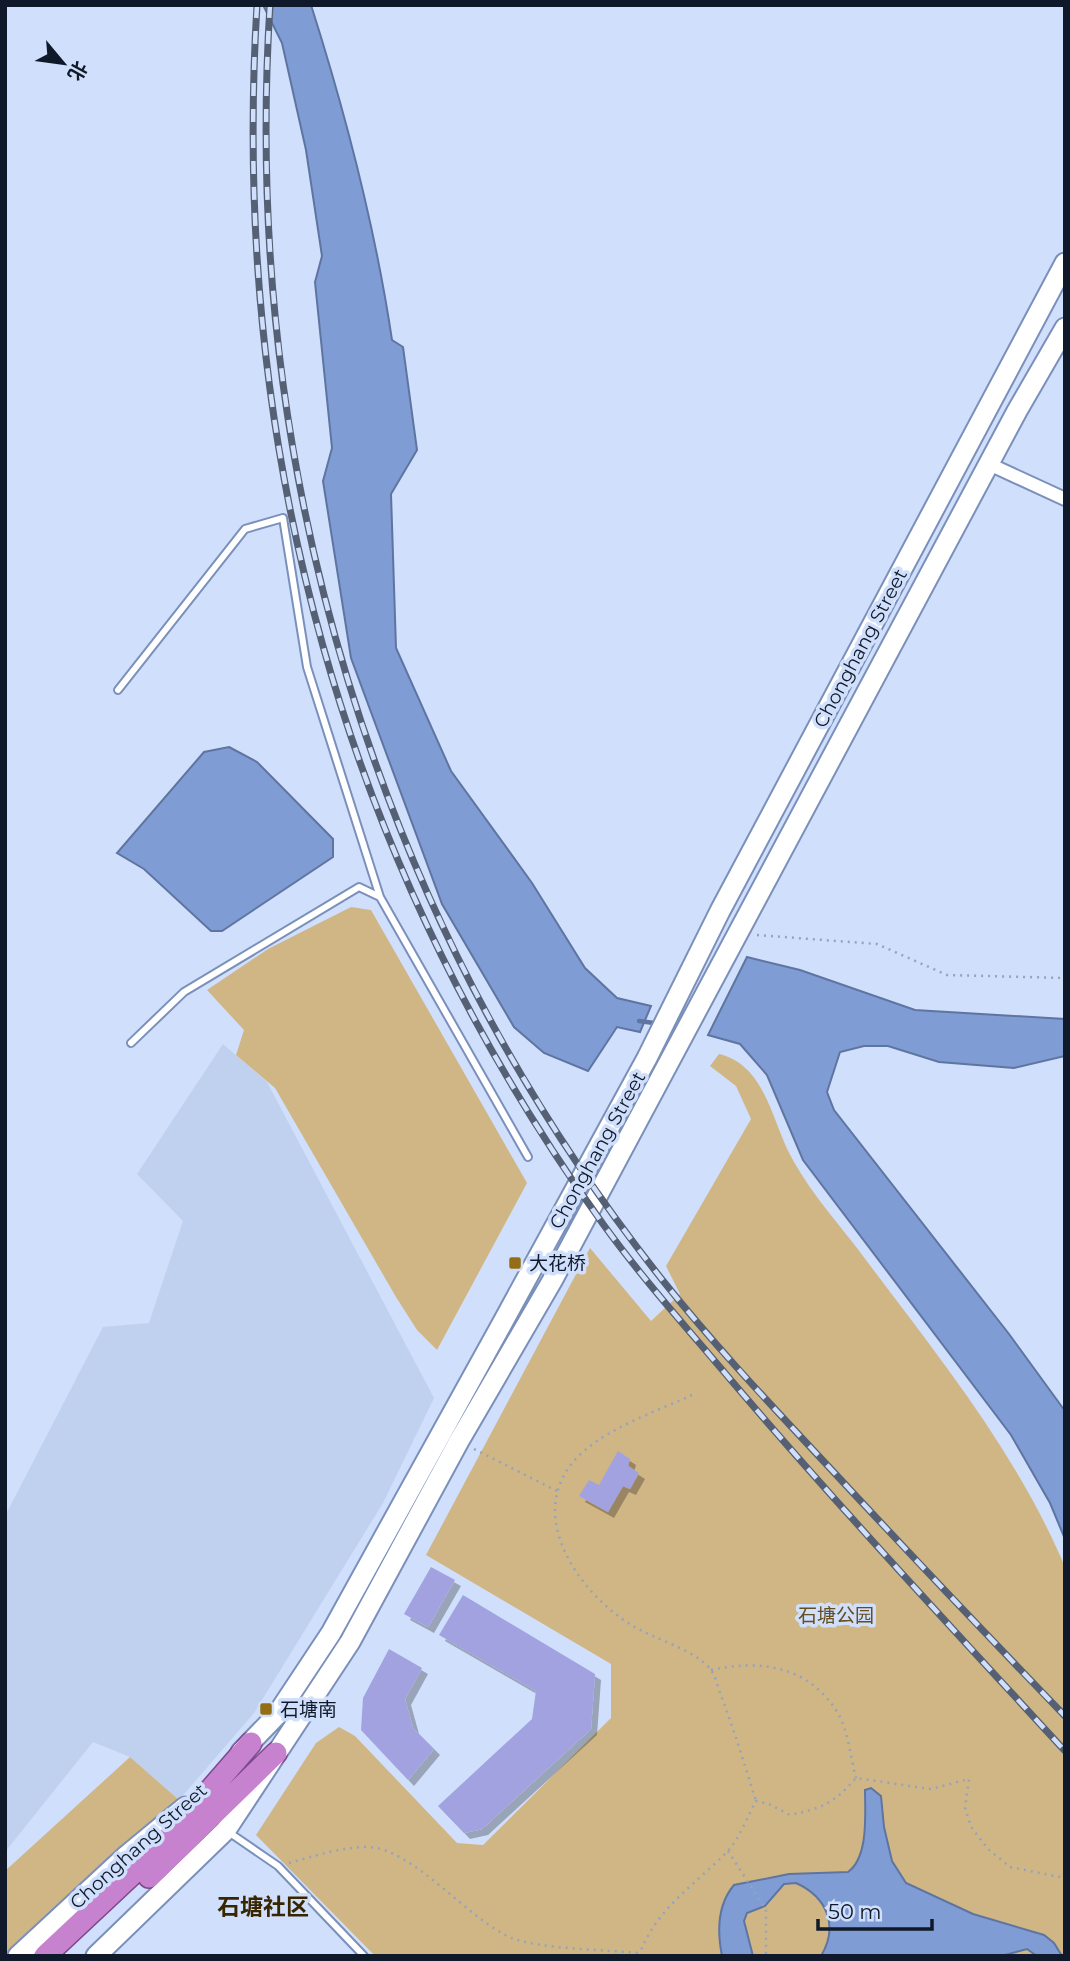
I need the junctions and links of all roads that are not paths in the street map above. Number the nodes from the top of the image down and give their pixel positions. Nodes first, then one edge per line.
1 (1065, 263) edge
2 (1065, 328) edge
3 (989, 464) junction
4 (1065, 499) edge
5 (118, 690) dead end
6 (380, 897) junction
7 (131, 1043) dead end
8 (528, 1157) dead end
9 (251, 1743) junction
10 (276, 1753) junction
11 (226, 1830) junction
12 (161, 1856) junction
13 (18, 1956) edge
14 (46, 1956) edge
15 (66, 1956) edge
16 (96, 1956) edge
17 (364, 1956) edge

1 - 9 main road, Chonghang Street
2 - 3 main road, Chonghang Street
3 - 4 street
3 - 10 main road, Chonghang Street
5 - 6 lane
6 - 7 lane
6 - 8 lane
9 - 12 highway
9 - 13 main road, Chonghang Street
10 - 11 main road, Chonghang Street
10 - 12 highway
11 - 16 main road, Chonghang Street
11 - 17 lane
12 - 14 highway
12 - 15 highway

